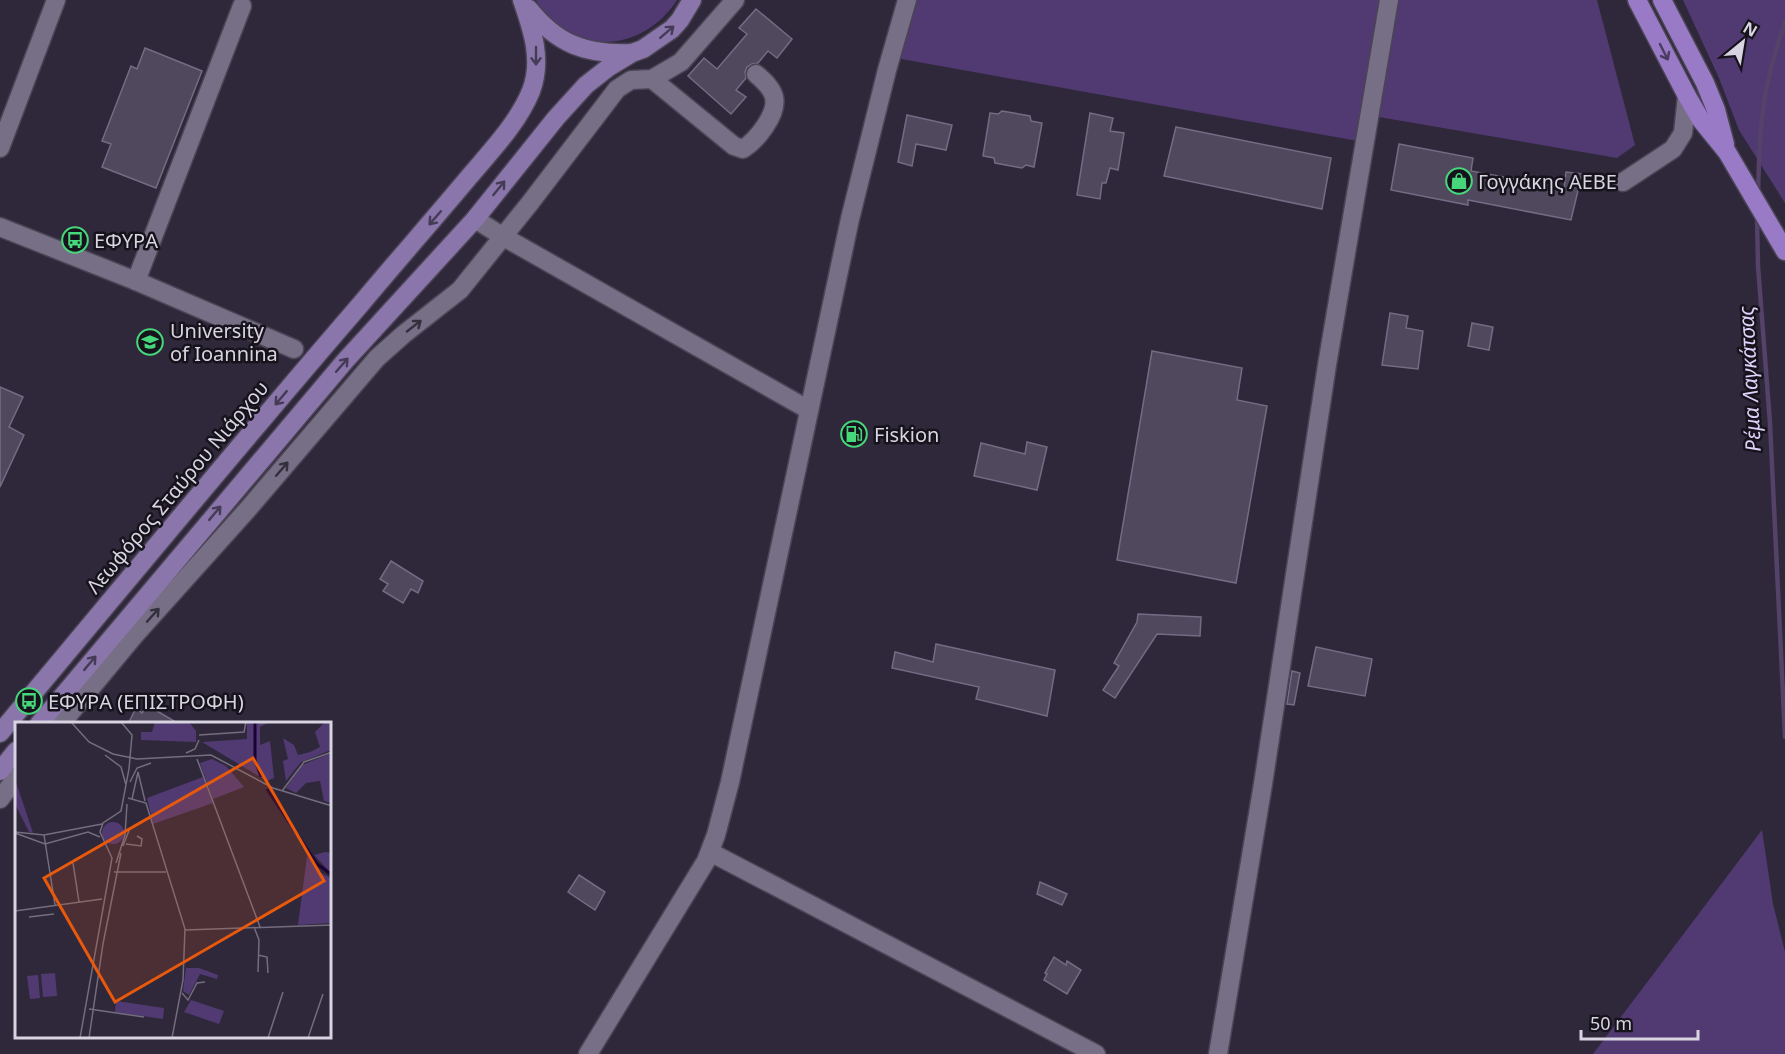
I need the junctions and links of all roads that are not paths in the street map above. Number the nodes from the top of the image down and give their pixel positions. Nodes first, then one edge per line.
1 (56, 0) edge
2 (522, 0) edge
3 (692, 0) edge
4 (735, 0) edge
5 (907, 0) edge
6 (1389, 0) edge
7 (1637, 0) edge
8 (1662, 0) edge
9 (242, 6) dead end
10 (632, 53) junction
11 (756, 74) dead end
12 (652, 79) junction
13 (1687, 96) junction
14 (0, 148) edge
15 (1726, 152) junction
16 (1623, 182) dead end
17 (475, 219) junction
18 (0, 227) edge
19 (502, 236) junction
20 (1782, 247) edge
21 (136, 282) junction
22 (294, 349) dead end
23 (809, 410) junction
24 (41, 722) edge
25 (63, 722) edge
26 (0, 733) edge
27 (15, 752) edge
28 (0, 771) edge
29 (15, 779) edge
30 (0, 799) edge
31 (710, 852) junction
32 (588, 1054) edge
33 (1096, 1054) edge
34 (1218, 1054) edge

1 - 14 street
2 - 10 main road, Λεωφόρος Σταύρου Νιάρχου
2 -> 26 main road, Λεωφόρος Σταύρου Νιάρχου
10 -> 3 main road, Λεωφόρος Σταύρου Νιάρχου
4 - 12 street
5 - 23 street
6 - 34 street
7 -> 13 highway
8 - 15 highway
9 - 21 street
17 -> 10 main road, Λεωφόρος Σταύρου Νιάρχου
11 - 12 street
12 - 19 street
13 - 15 highway
13 - 16 street
15 - 20 highway
17 - 19 street
24 -> 17 main road, Λεωφόρος Σταύρου Νιάρχου
18 - 21 street
19 - 23 street
25 -> 19 street
21 - 22 street
23 - 31 street
27 - 28 main road
29 - 30 street
31 - 32 street
31 - 33 street

